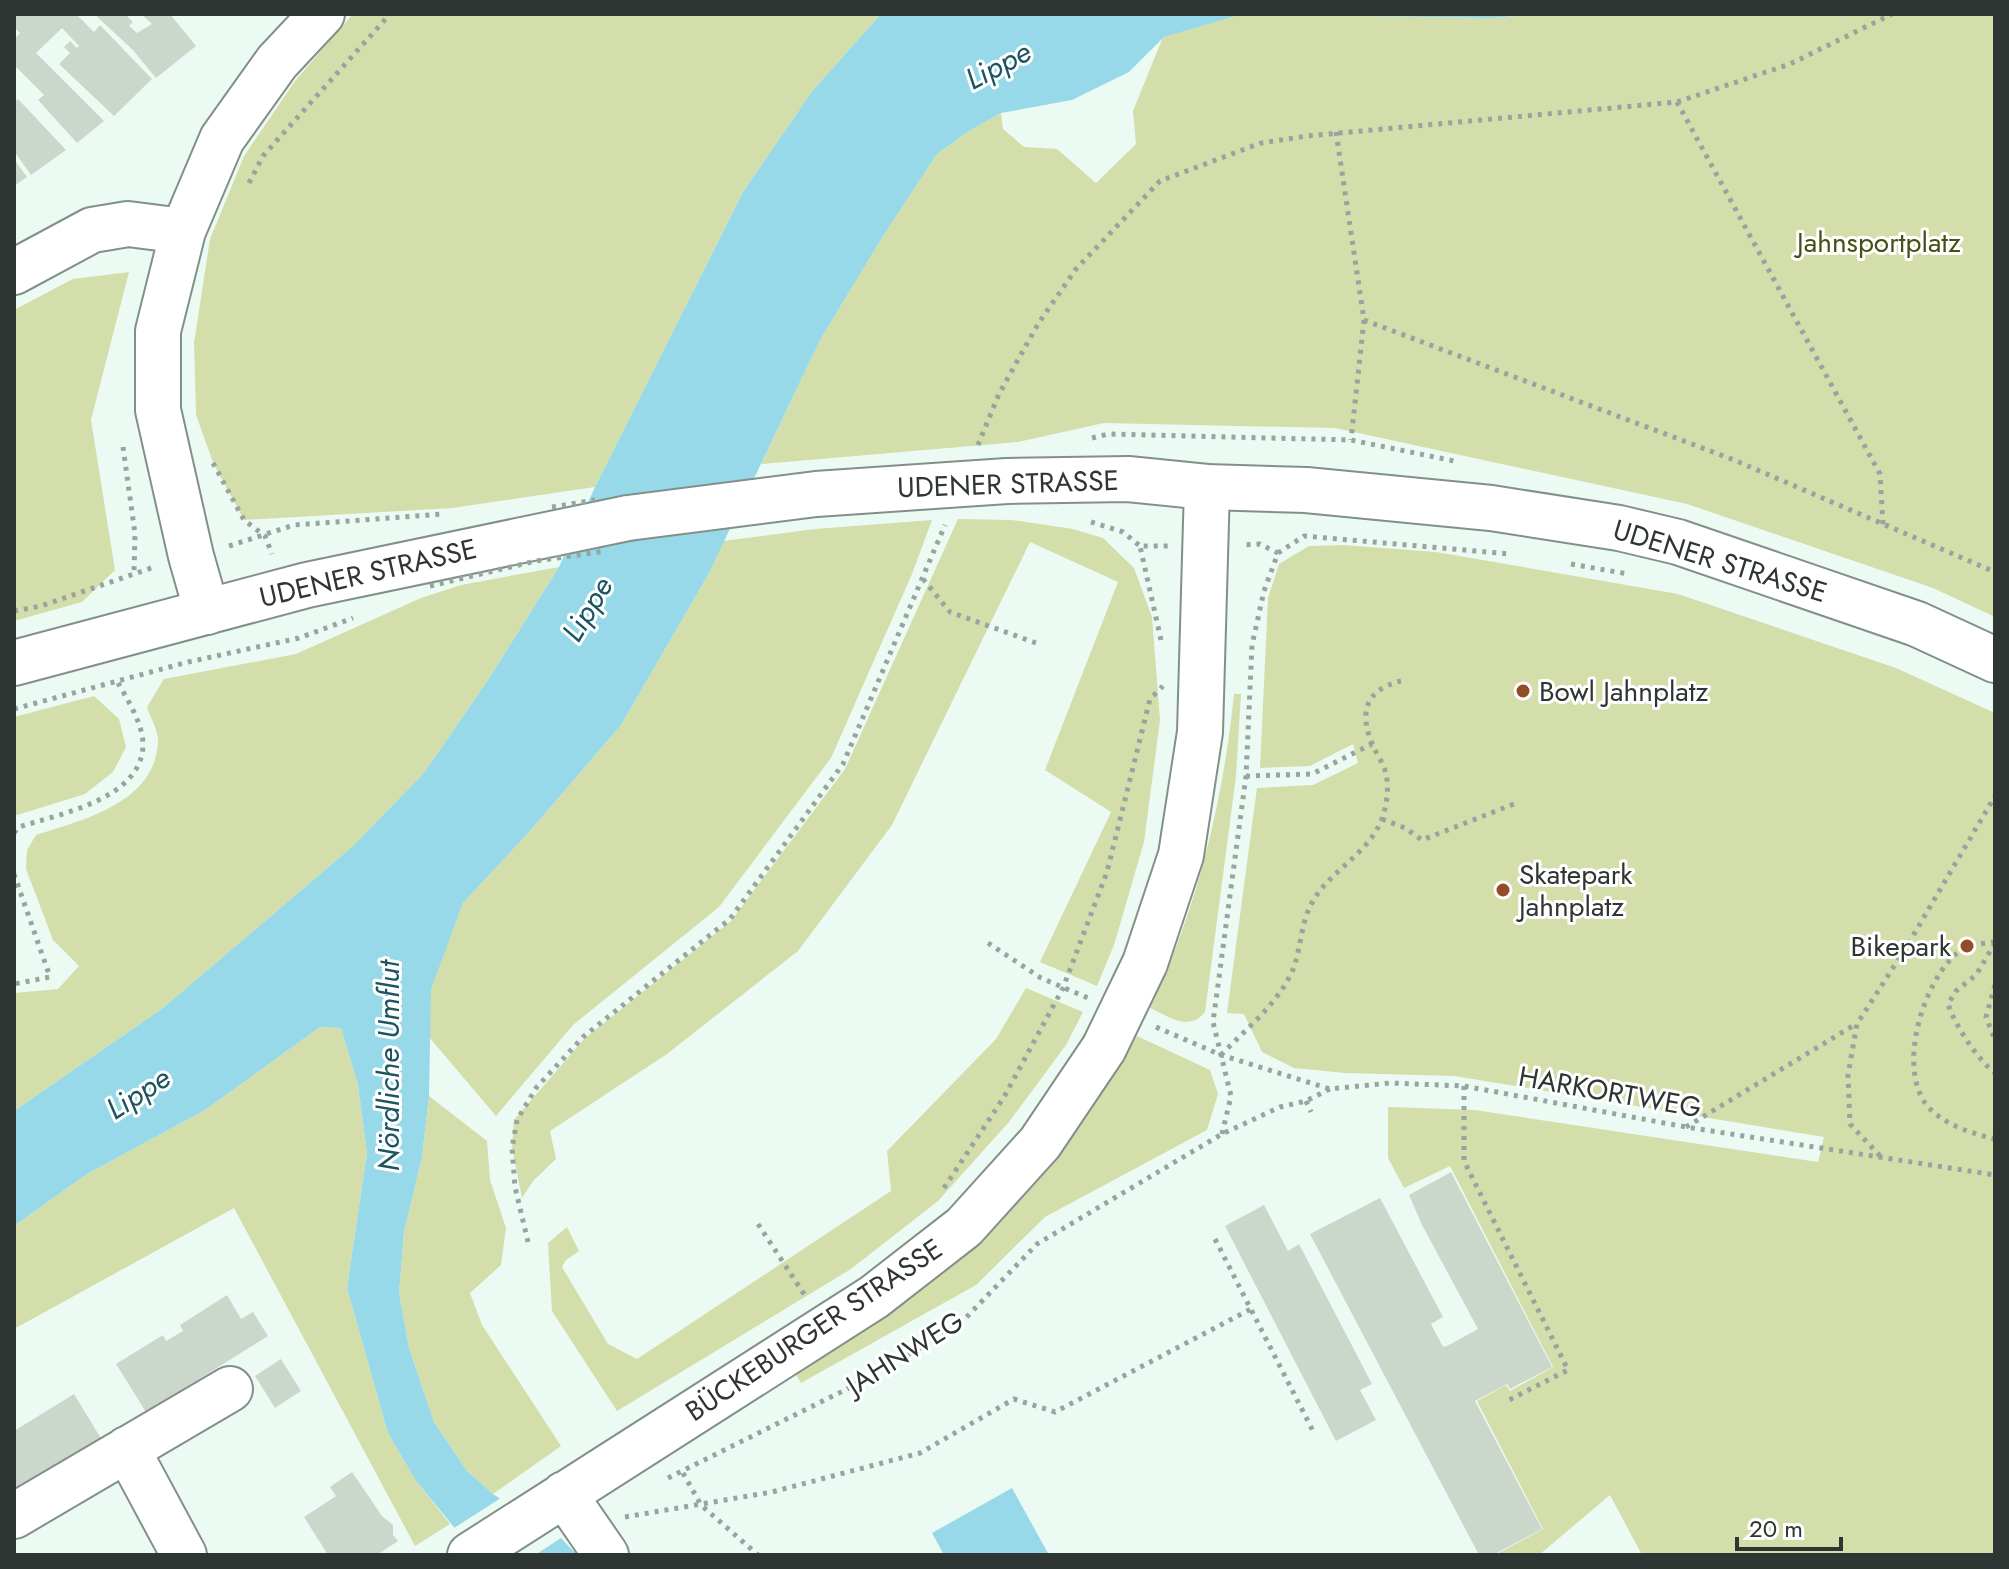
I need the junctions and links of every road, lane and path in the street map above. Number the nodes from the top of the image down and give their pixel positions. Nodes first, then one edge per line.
1 (322, 14) edge
2 (390, 14) edge
3 (1892, 14) edge
4 (1677, 102) junction
5 (1336, 132) junction
6 (249, 184) dead end
7 (183, 231) junction
8 (14, 272) edge
9 (1364, 320) junction
10 (1077, 441) dead end
11 (975, 451) dead end
12 (209, 452) dead end
13 (1207, 487) junction
14 (552, 507) dead end
15 (448, 513) dead end
16 (947, 522) dead end
17 (530, 523) junction
18 (1883, 525) junction
19 (1205, 545) junction
20 (1278, 553) junction
21 (1523, 555) dead end
22 (1565, 563) dead end
23 (1995, 572) edge
24 (134, 573) dead end
25 (1635, 575) dead end
26 (923, 579) junction
27 (430, 586) dead end
28 (416, 592) dead end
29 (14, 611) edge
30 (207, 612) junction
31 (359, 616) dead end
32 (96, 641) junction
33 (1036, 643) dead end
34 (1995, 660) edge
35 (14, 663) edge
36 (1173, 678) dead end
37 (117, 681) junction
38 (1401, 681) dead end
39 (14, 709) edge
40 (1372, 744) junction
41 (1246, 776) junction
42 (1995, 796) edge
43 (1519, 802) dead end
44 (1382, 819) junction
45 (14, 833) edge
46 (14, 874) edge
47 (1995, 942) edge
48 (14, 984) edge
49 (1995, 985) edge
50 (1857, 1024) junction
51 (1995, 1040) edge
52 (1221, 1055) junction
53 (1995, 1073) edge
54 (1464, 1086) junction
55 (1330, 1089) junction
56 (1306, 1101) junction
57 (1311, 1112) dead end
58 (1686, 1127) junction
59 (1222, 1134) junction
60 (1995, 1139) edge
61 (1880, 1156) junction
62 (1995, 1175) edge
63 (941, 1193) dead end
64 (758, 1224) dead end
65 (1215, 1239) dead end
66 (528, 1242) dead end
67 (805, 1296) dead end
68 (1251, 1309) junction
69 (230, 1389) dead end
70 (1507, 1401) dead end
71 (1313, 1431) dead end
72 (127, 1449) junction
73 (683, 1473) junction
74 (660, 1481) dead end
75 (701, 1505) junction
76 (561, 1507) junction
77 (14, 1516) edge
78 (636, 1516) dead end
79 (184, 1555) edge
80 (470, 1555) edge
81 (606, 1555) edge
82 (758, 1555) edge

1 - 7 street
2 - 6 path
3 - 4 path
4 - 5 path
4 - 18 path
5 - 9 path
5 - 11 path
7 - 8 street
7 - 30 street
9 - 10 path
9 - 18 path
12 - 15 path
13 - 17 street, UDENER STRASSE, bridge
13 - 19 street, BÜCKEBURGER STRASSE
13 - 34 street, UDENER STRASSE
14 - 17 path
16 - 26 path
17 - 30 street, UDENER STRASSE
18 - 23 path
19 - 20 path
19 - 76 street, BÜCKEBURGER STRASSE, bridge
20 - 21 path
20 - 41 path
22 - 25 path
24 - 29 path
26 - 33 path
26 - 66 path
27 - 28 path
30 - 32 street, UDENER STRASSE
31 - 37 path
32 - 35 street, UDENER STRASSE
32 - 37 path
36 - 63 path
37 - 39 path
37 - 45 path
38 - 40 path
40 - 41 path
40 - 44 path
41 - 52 path
42 - 50 path
43 - 44 path
44 - 52 path
46 - 48 path
47 - 53 path
47 - 60 path
49 - 51 path
50 - 58 path
50 - 61 path
52 - 55 path, HARKORTWEG
52 - 59 path
54 - 55 path, HARKORTWEG
54 - 58 path, HARKORTWEG
54 - 70 path
55 - 56 path, JAHNWEG
56 - 57 path
56 - 59 path, JAHNWEG
58 - 61 path, HARKORTWEG
59 - 73 path, JAHNWEG
61 - 62 path, HARKORTWEG
64 - 67 path
65 - 68 path
68 - 71 path
68 - 75 path
69 - 72 street
72 - 77 street
72 - 79 street
73 - 74 path, JAHNWEG
73 - 75 path
75 - 78 path
75 - 82 path
76 - 80 street, BÜCKEBURGER STRASSE
76 - 81 street

